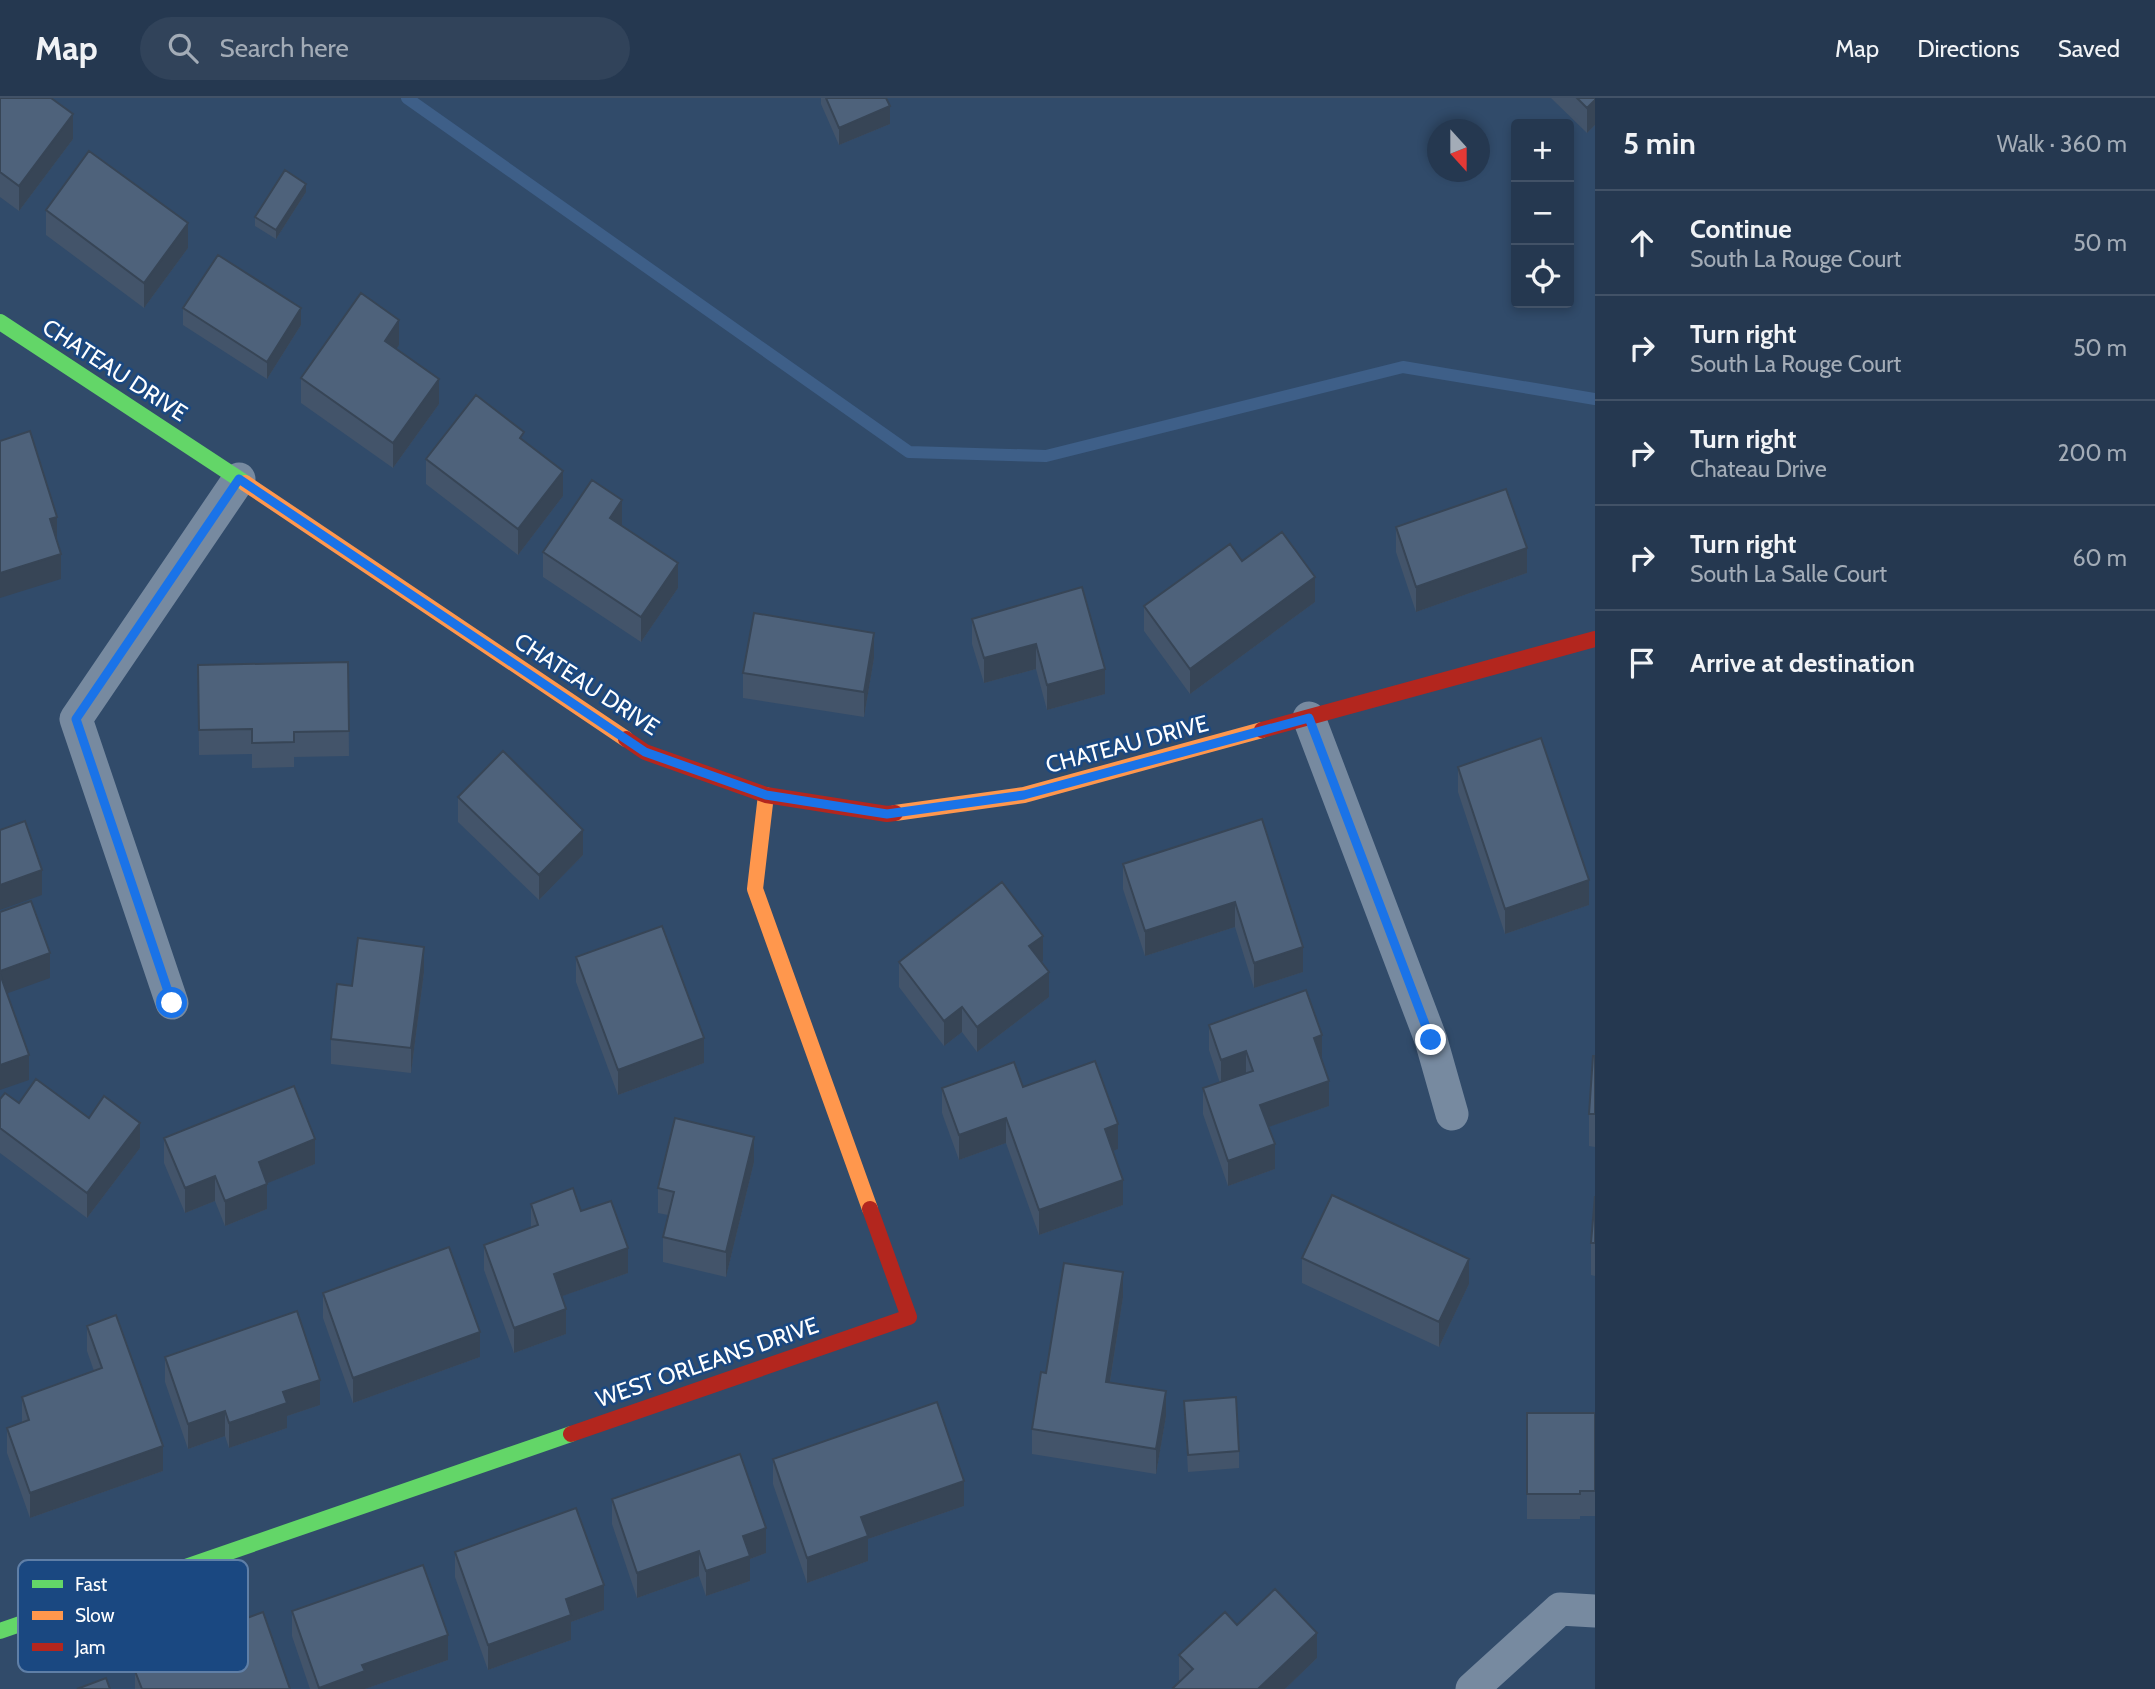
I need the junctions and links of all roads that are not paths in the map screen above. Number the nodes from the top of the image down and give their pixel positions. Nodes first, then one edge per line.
1 (0, 322) edge
2 (239, 479) junction
3 (1595, 639) edge
4 (1309, 718) junction
5 (766, 795) junction
6 (172, 1003) dead end
7 (1452, 1114) dead end
8 (206, 1560) edge
9 (1595, 1611) edge
10 (18, 1625) edge
11 (0, 1631) edge
12 (1472, 1689) edge

1 - 2 street, CHATEAU DRIVE
2 - 5 street, CHATEAU DRIVE
2 - 6 street
3 - 4 street, CHATEAU DRIVE
4 - 5 street, CHATEAU DRIVE
4 - 7 street
5 - 8 street, WEST ORLEANS DRIVE
9 - 12 street
10 - 11 street, WEST ORLEANS DRIVE

